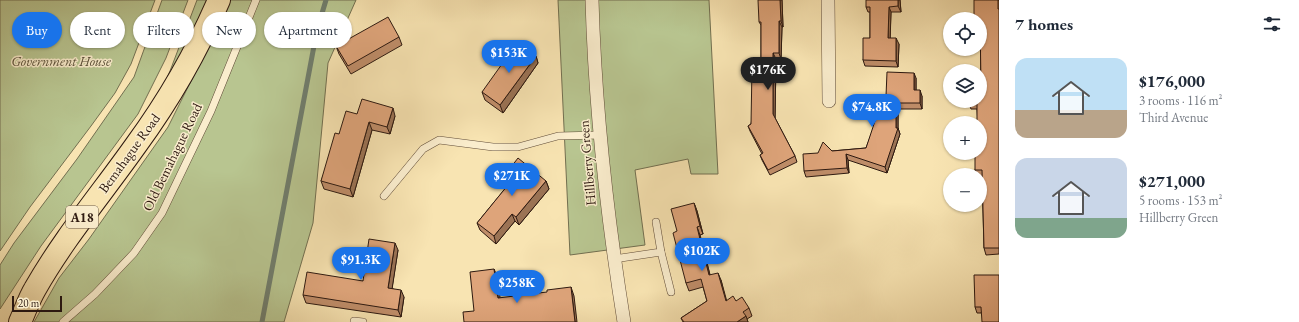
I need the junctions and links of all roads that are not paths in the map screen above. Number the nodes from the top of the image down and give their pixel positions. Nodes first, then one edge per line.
1 (218, 0) edge
2 (256, 0) edge
3 (592, 0) edge
4 (828, 0) edge
5 (829, 101) dead end
6 (601, 135) junction
7 (384, 196) dead end
8 (656, 222) dead end
9 (661, 252) junction
10 (614, 259) junction
11 (670, 292) dead end
12 (354, 320) dead end
13 (20, 322) edge
14 (62, 322) edge
15 (362, 322) edge
16 (624, 322) edge

1 - 13 highway, Bemahague Road / A18
2 - 14 lane, Old Bemahague Road
3 - 6 street, Hillberry Green
4 - 5 street
6 - 7 lane
6 - 10 street, Hillberry Green
8 - 9 lane
9 - 10 lane
9 - 11 lane
10 - 16 street, Hillberry Green
12 - 15 lane

